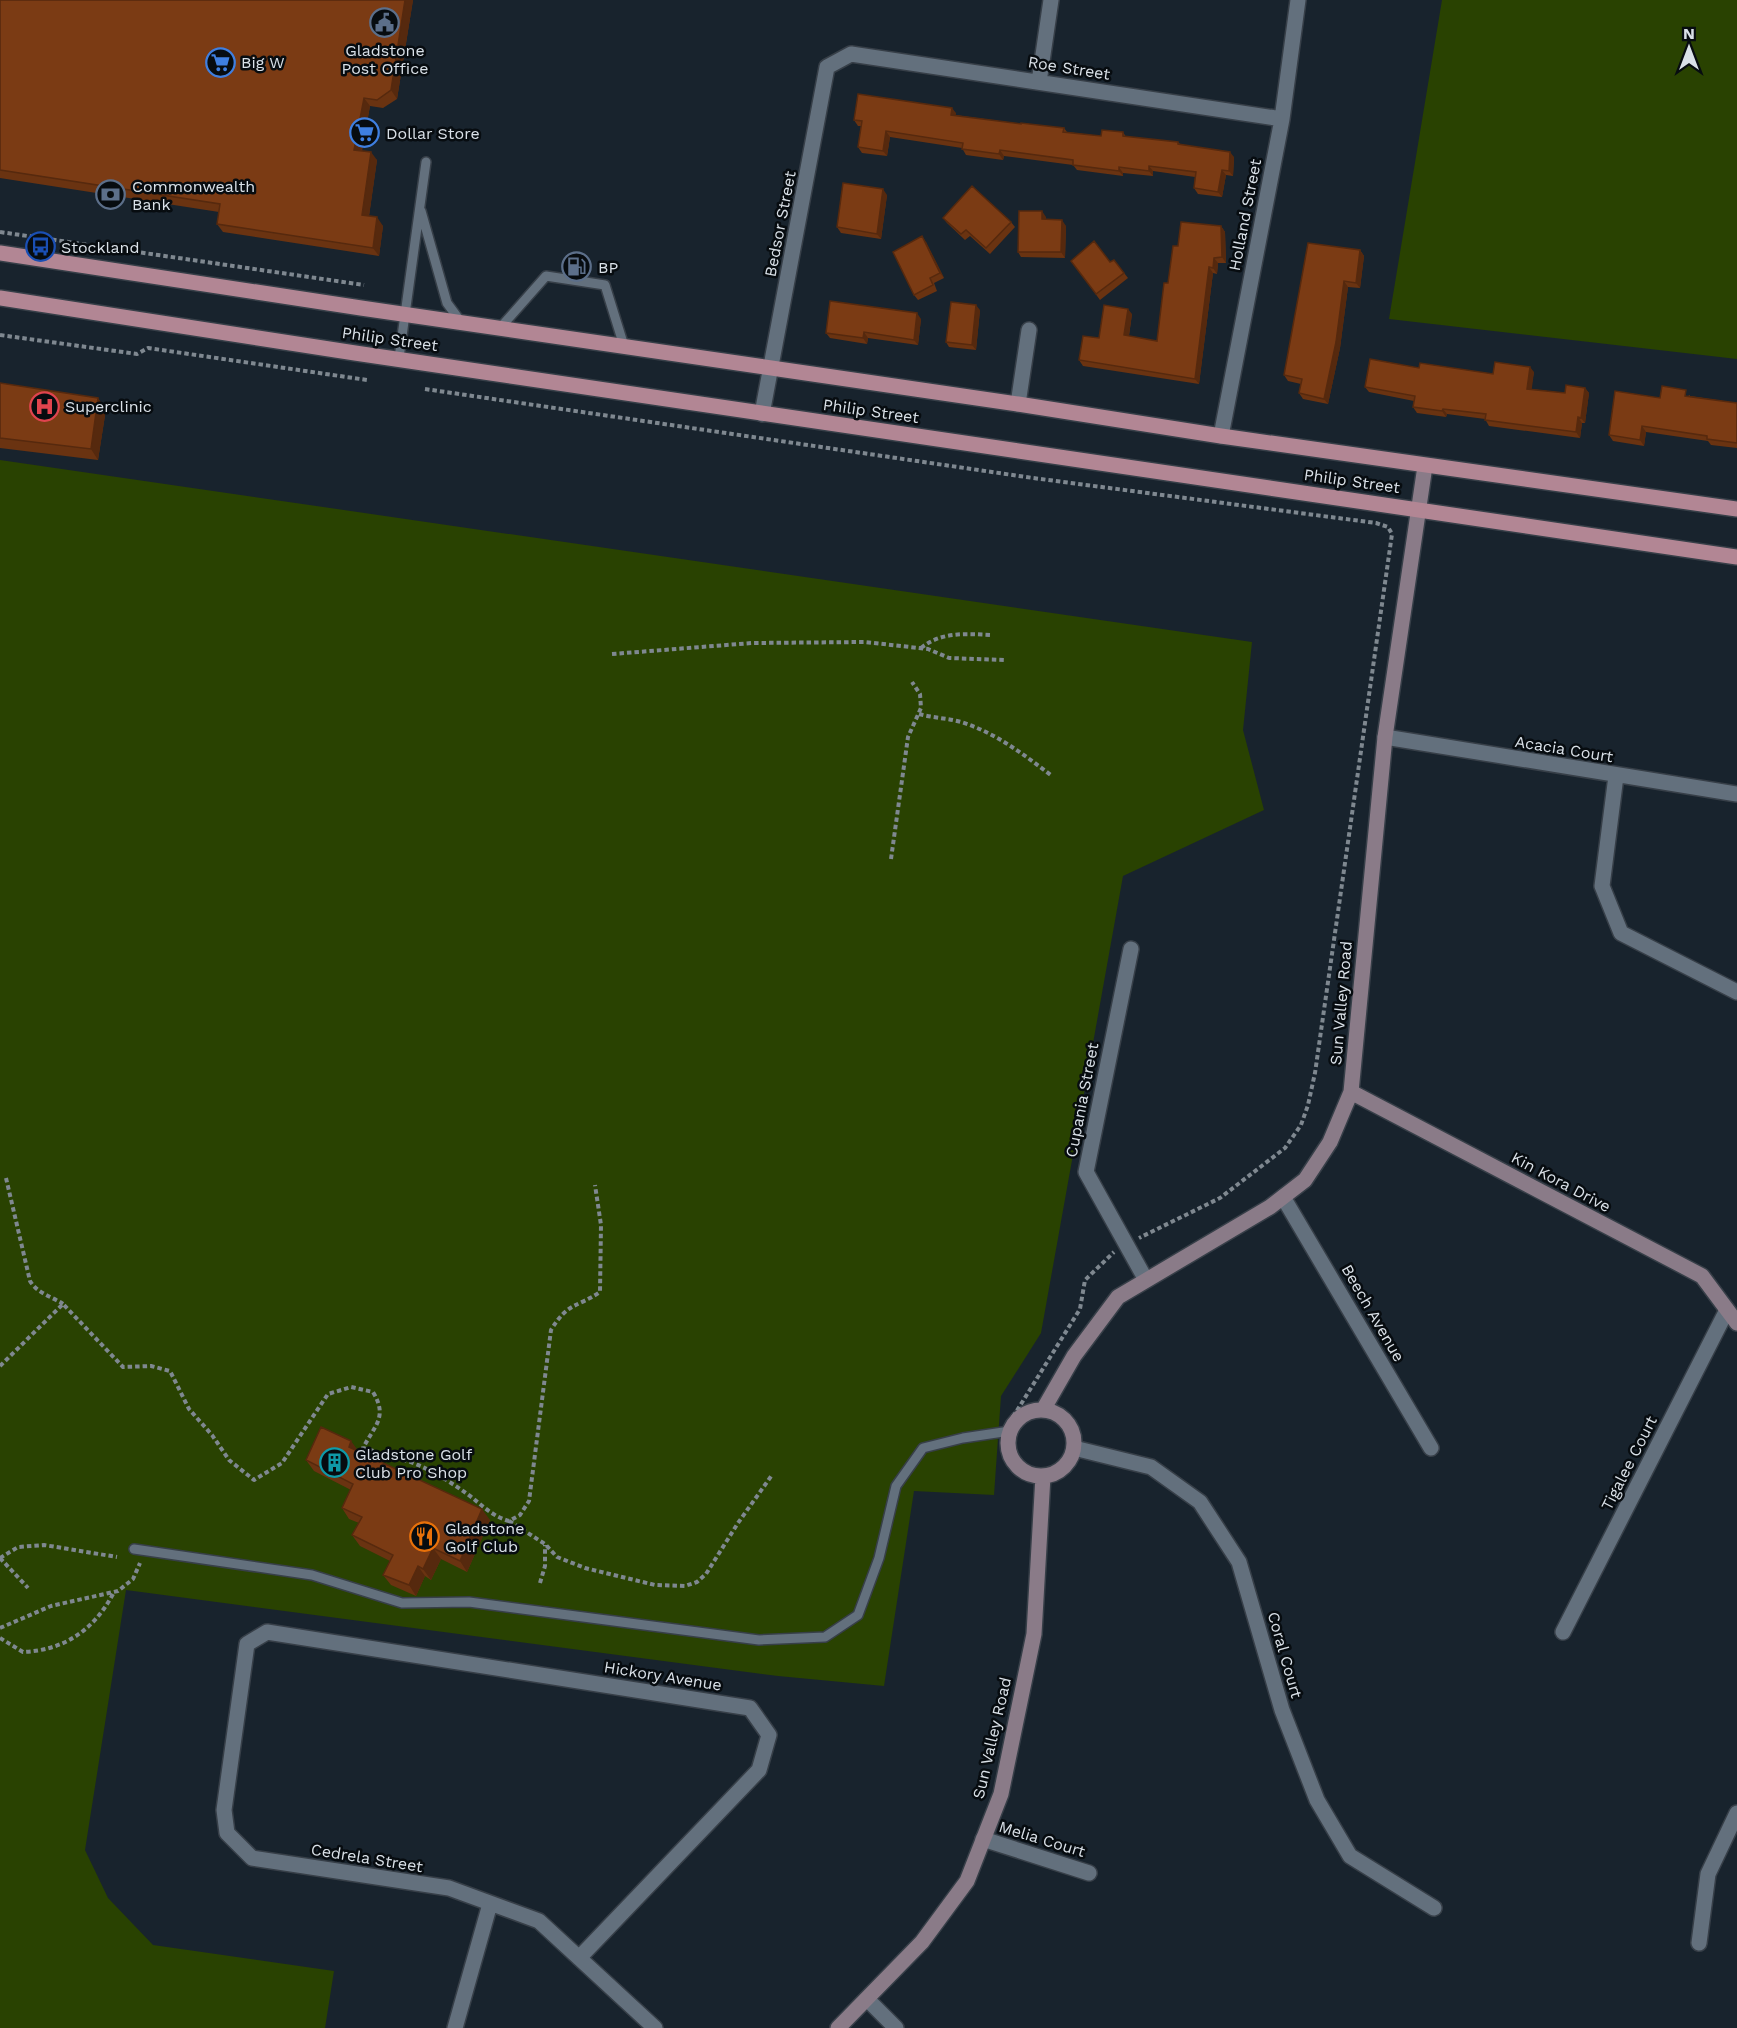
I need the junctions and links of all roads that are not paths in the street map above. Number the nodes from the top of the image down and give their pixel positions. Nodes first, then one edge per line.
1 (1051, 0) edge
2 (1298, 0) edge
3 (851, 54) joint
4 (1039, 82) junction
5 (1282, 119) junction
6 (426, 162) dead end
7 (420, 206) junction
8 (0, 253) edge
9 (0, 298) edge
10 (404, 314) junction
11 (461, 322) junction
12 (501, 328) junction
13 (1029, 330) dead end
14 (624, 346) junction
15 (399, 358) junction
16 (770, 366) junction
17 (1018, 404) junction
18 (762, 414) junction
19 (1221, 436) junction
20 (1425, 465) junction
21 (1419, 509) junction
22 (1737, 509) edge
23 (1737, 557) edge
24 (1385, 737) junction
25 (1616, 776) junction
26 (1737, 794) edge
27 (1131, 949) dead end
28 (1737, 992) edge
29 (1351, 1092) junction
30 (1283, 1197) junction
31 (1146, 1280) junction
32 (1727, 1310) junction
33 (1737, 1323) edge
34 (1043, 1410) junction
35 (1012, 1424) junction
36 (1074, 1448) junction
37 (1431, 1448) dead end
38 (1043, 1476) junction
39 (134, 1549) dead end
40 (1563, 1632) dead end
41 (247, 1644) joint
42 (1737, 1813) edge
43 (983, 1839) junction
44 (1089, 1872) dead end
45 (490, 1904) junction
46 (1434, 1908) dead end
47 (1699, 1943) dead end
48 (579, 1959) junction
49 (867, 1999) junction
50 (455, 2028) edge
51 (656, 2028) edge
52 (838, 2028) edge
53 (896, 2028) edge

1 - 4 street
2 - 5 street, Holland Street
3 - 4 street, Roe Street
3 - 16 street, Bedsor Street
4 - 5 street, Roe Street
5 - 19 street, Holland Street
6 - 7 lane
7 - 10 lane
7 - 11 lane
8 - 10 main road, Philip Street
9 - 15 main road, Philip Street
10 - 11 main road, Philip Street
10 - 15 lane
11 - 12 main road, Philip Street
12 - 14 main road, Philip Street
12 - 14 lane
13 - 17 street
14 - 16 main road, Philip Street
15 - 18 main road, Philip Street
16 - 17 main road, Philip Street
16 - 18 street, Bedsor Street
17 - 19 main road, Philip Street
18 - 21 main road, Philip Street
19 - 20 main road, Philip Street
20 - 21 street, Sun Valley Road
20 - 22 main road, Philip Street
21 - 23 main road, Philip Street
21 - 24 street, Sun Valley Road
24 - 25 street, Acacia Court
24 - 29 street, Sun Valley Road
25 - 26 street, Acacia Court
25 - 28 street
27 - 31 street, Cupania Street
29 - 30 street, Sun Valley Road
29 - 32 street, Kin Kora Drive
30 - 31 street, Sun Valley Road
30 - 37 street, Beech Avenue
31 - 34 street, Sun Valley Road
32 - 33 street, Kin Kora Drive
32 - 40 street, Tigalee Court
34 - 35 street
34 - 36 street
35 - 38 street
35 - 39 lane
36 - 38 street
36 - 46 street, Coral Court
38 - 43 street, Sun Valley Road
41 - 45 street, Cedrela Street
41 - 48 street, Hickory Avenue
42 - 47 street
43 - 44 street, Melia Court
43 - 49 street, Sun Valley Road
45 - 48 street, Cedrela Street
45 - 50 street
48 - 51 street, Cedrela Street
49 - 52 street, Sun Valley Road
49 - 53 street

